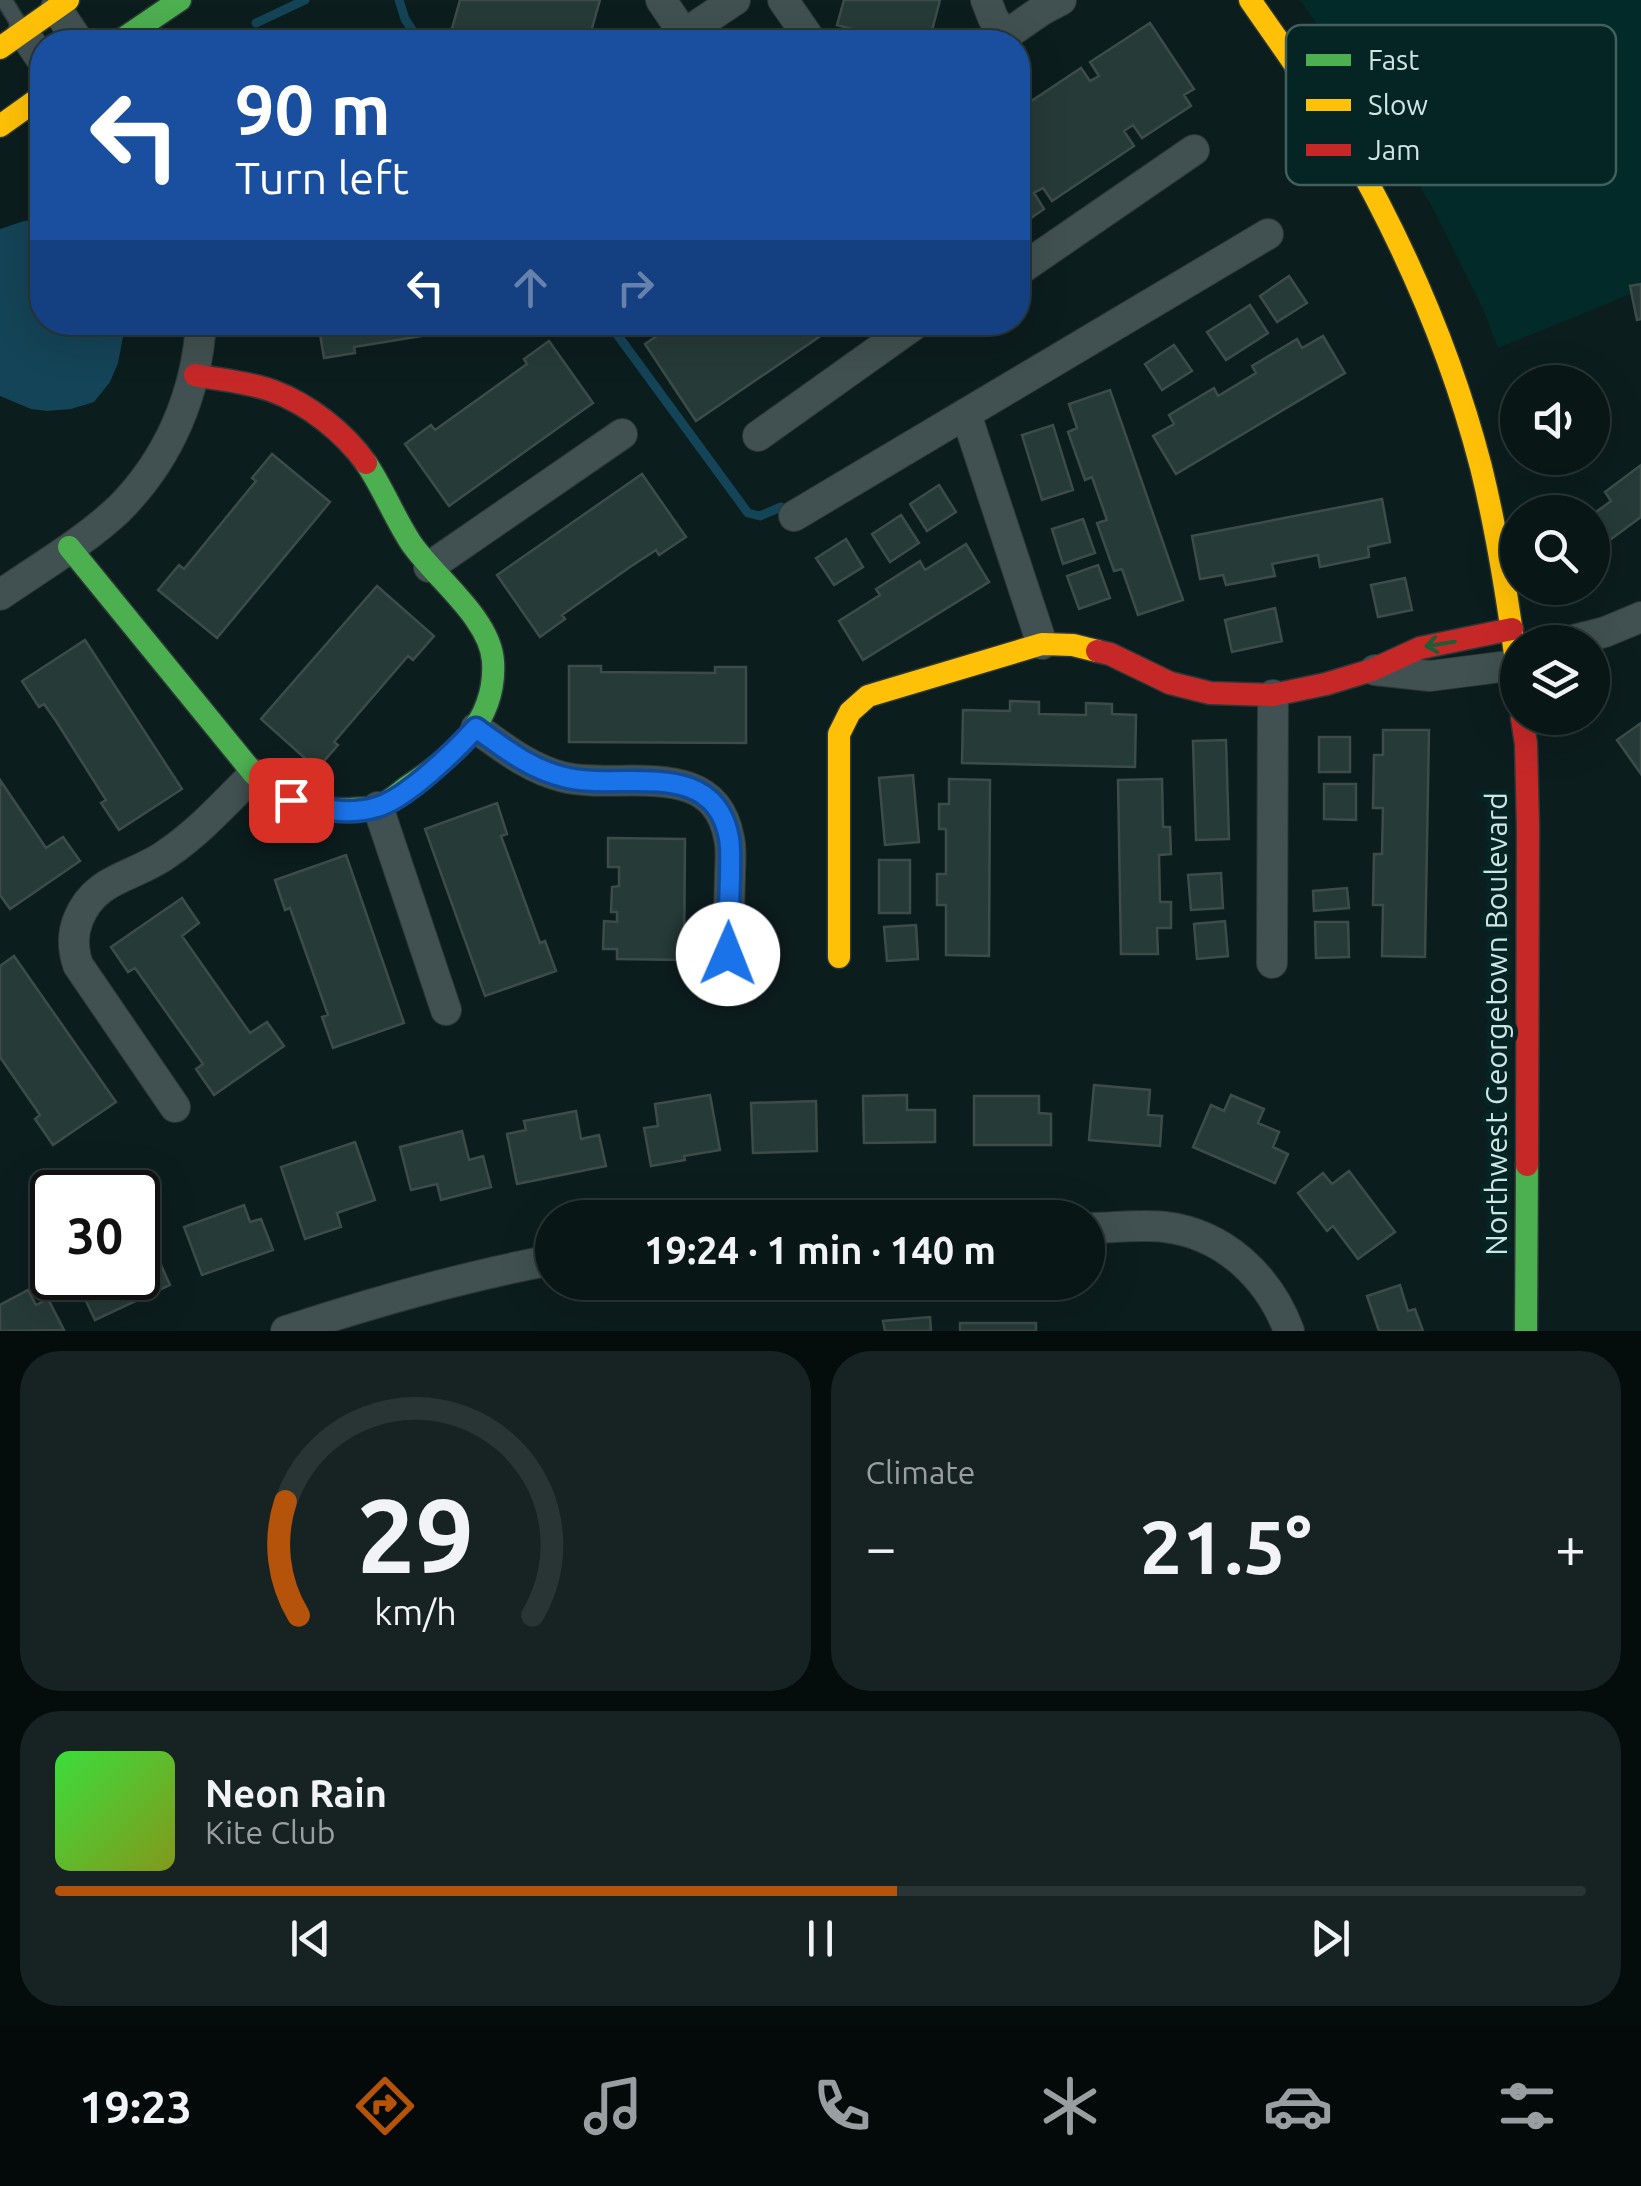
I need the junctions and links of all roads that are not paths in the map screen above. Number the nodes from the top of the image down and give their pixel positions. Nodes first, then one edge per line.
1 (4, 0) edge
2 (180, 0) edge
3 (661, 0) edge
4 (735, 0) edge
5 (783, 0) edge
6 (986, 0) edge
7 (1250, 0) edge
8 (58, 3) edge
9 (1051, 3) edge
10 (73, 30) edge
11 (136, 30) edge
12 (674, 30) edge
13 (690, 30) edge
14 (804, 30) edge
15 (998, 30) edge
16 (1014, 30) edge
17 (12, 40) edge
18 (1286, 51) edge
19 (30, 105) edge
20 (0, 126) edge
21 (1194, 150) dead end
22 (1368, 185) edge
23 (1268, 234) dead end
24 (1030, 263) edge
25 (200, 335) edge
26 (900, 335) edge
27 (195, 375) junction
28 (966, 414) junction
29 (622, 434) dead end
30 (758, 436) dead end
31 (794, 516) dead end
32 (69, 547) junction
33 (429, 566) junction
34 (0, 595) edge
35 (1641, 617) edge
36 (1510, 625) edge
37 (1610, 630) edge
38 (1042, 644) junction
39 (1500, 659) edge
40 (1372, 670) joint
41 (1273, 695) junction
42 (476, 728) junction
43 (1525, 735) edge
44 (254, 774) junction
45 (378, 807) junction
46 (728, 954) dead end
47 (838, 957) dead end
48 (1272, 964) dead end
49 (446, 1010) dead end
50 (175, 1107) dead end
51 (1105, 1228) edge
52 (535, 1264) edge
53 (286, 1331) edge
54 (1289, 1331) edge
55 (1526, 1331) edge

1 - 17 lane
2 - 11 street
3 - 12 street
4 - 13 street
5 - 14 street
6 - 15 street
7 - 18 street
8 - 10 street
8 - 17 street
9 - 16 street
19 - 20 street
21 - 24 street
22 - 36 street
23 - 28 street
25 - 27 street
26 - 30 street
27 - 32 street
27 - 33 street
28 - 31 street
28 - 38 street
29 - 33 street
32 - 34 street
32 - 44 street
33 - 42 street
35 - 37 street
38 - 41 street
38 - 47 street
39 - 40 street
40 - 41 street
41 - 48 street
42 - 45 street
42 - 46 street
43 - 55 street, Northwest Georgetown Boulevard
44 - 45 street
44 - 50 street
45 - 49 street
51 - 54 street
52 - 53 street

